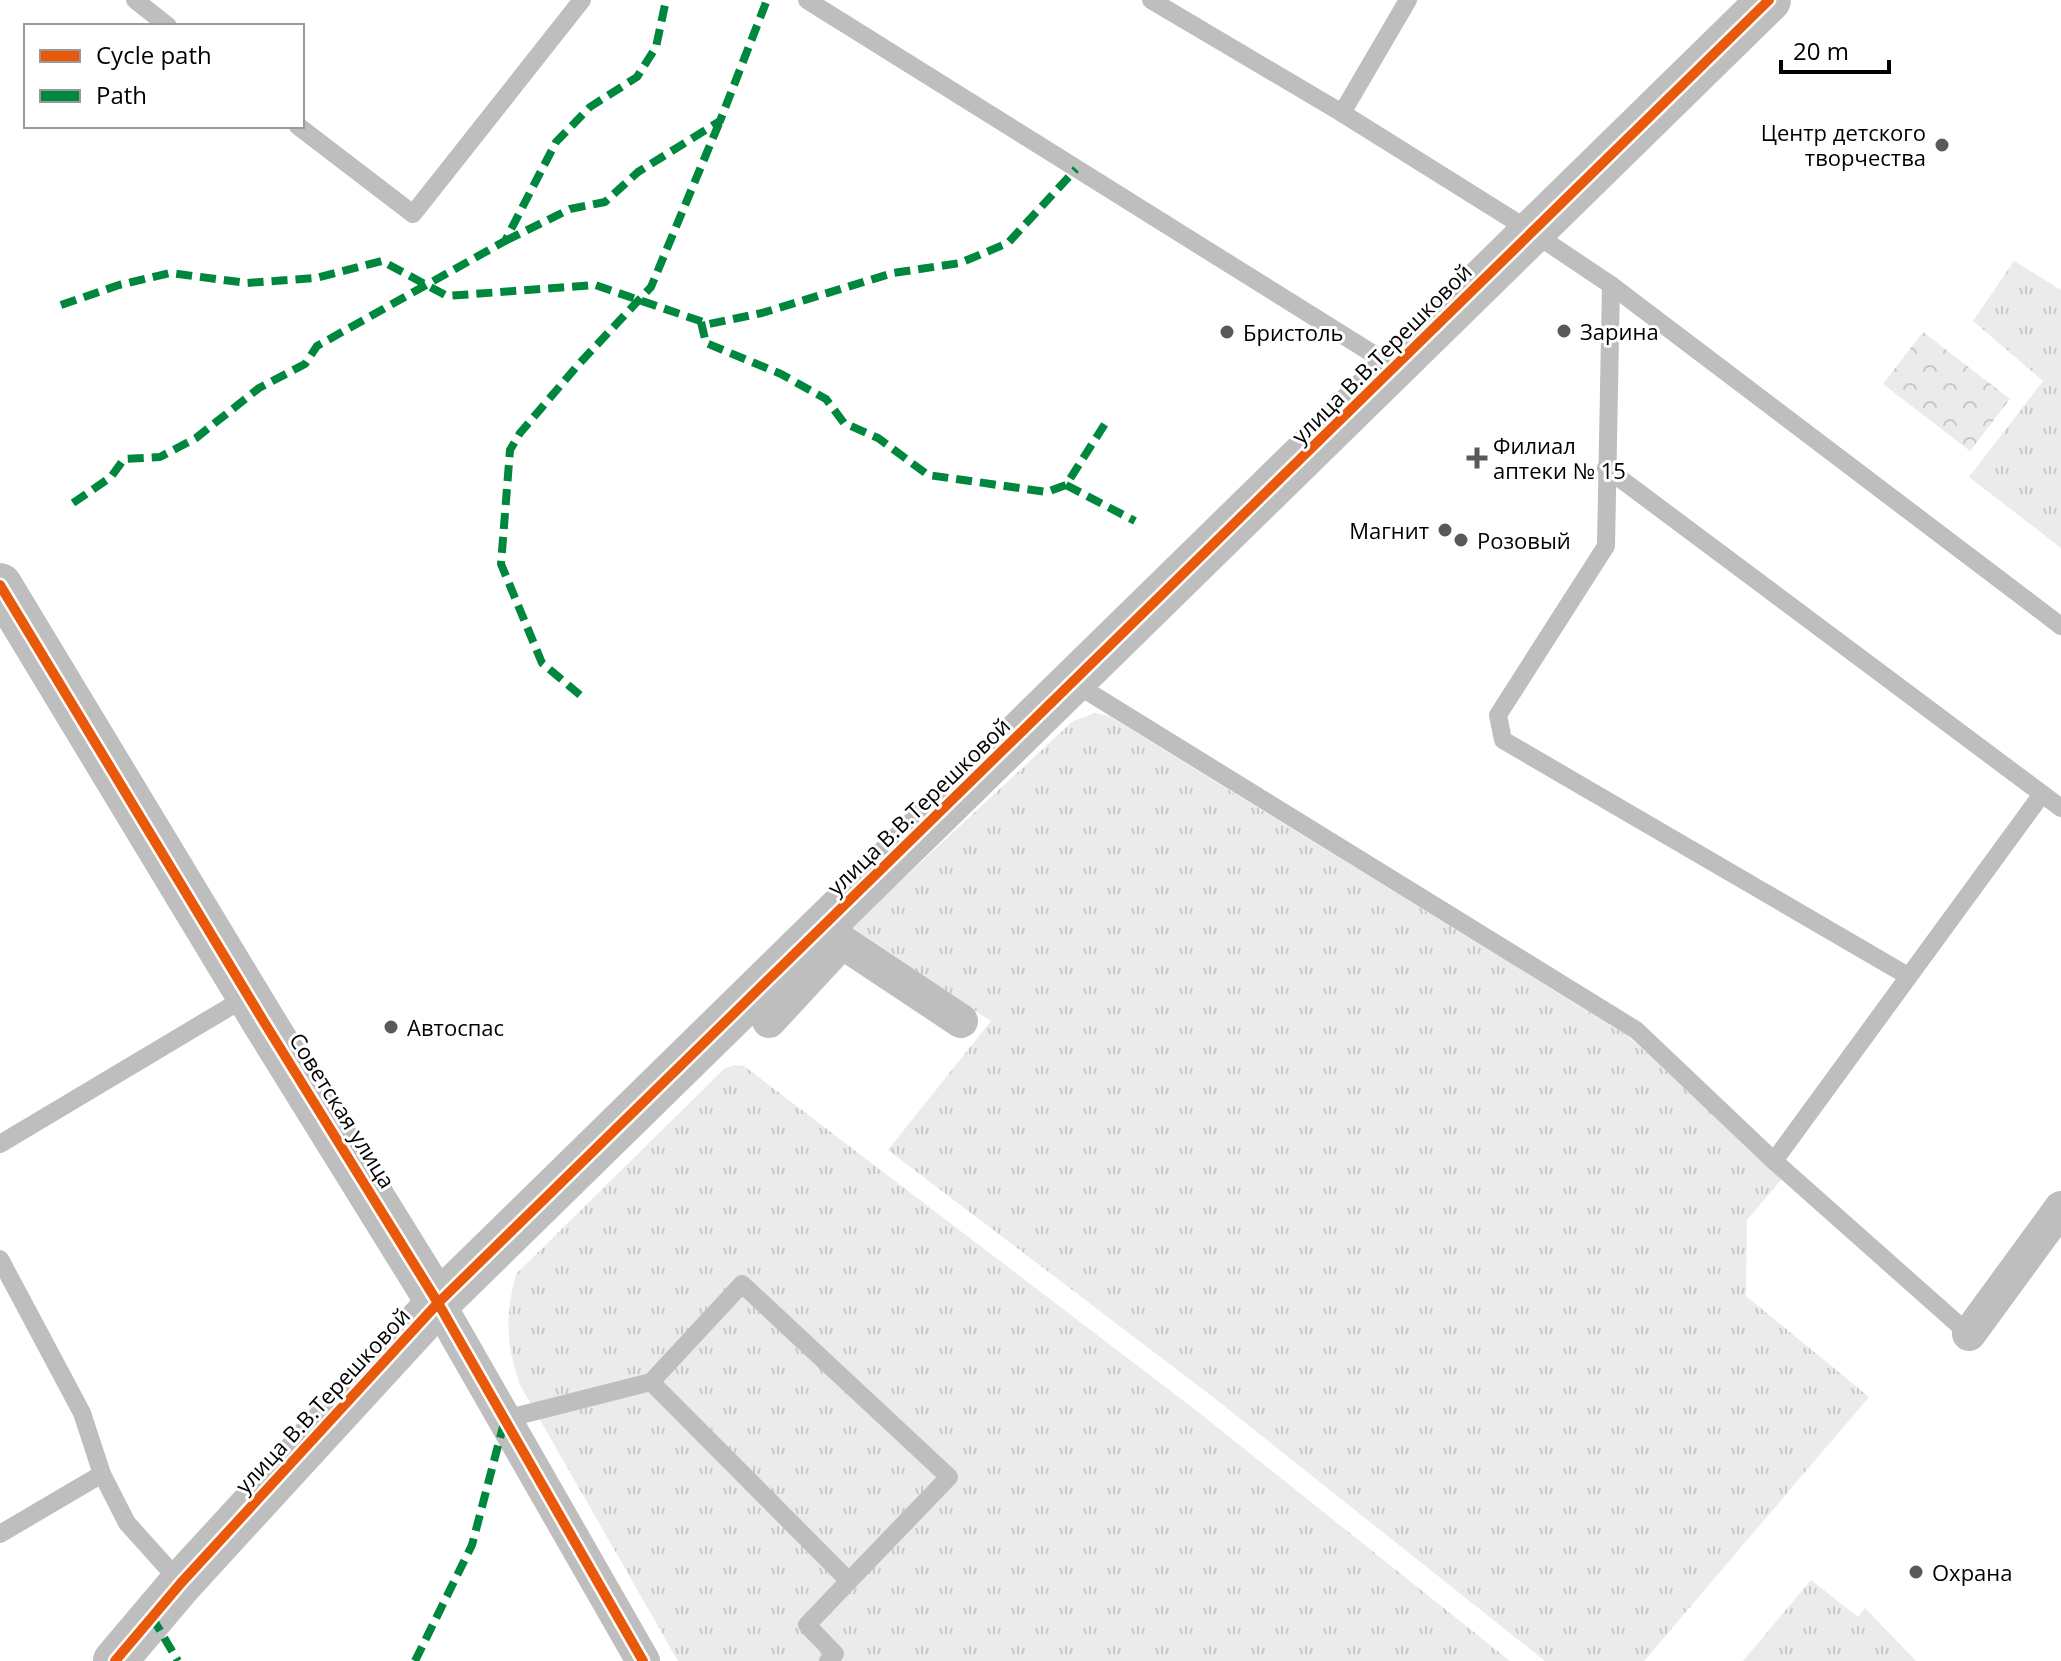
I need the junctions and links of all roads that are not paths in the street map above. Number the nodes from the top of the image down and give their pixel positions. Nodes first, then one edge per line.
1 (135, 0) edge
2 (582, 0) edge
3 (807, 0) edge
4 (1151, 0) edge
5 (1408, 0) edge
6 (1769, 0) edge
7 (165, 24) edge
8 (1342, 113) junction
9 (301, 128) edge
10 (1532, 232) junction
11 (1611, 285) junction
12 (1394, 367) junction
13 (1606, 468) junction
14 (0, 585) edge
15 (2061, 626) edge
16 (1074, 683) junction
17 (2042, 794) junction
18 (2061, 808) edge
19 (831, 935) junction
20 (1908, 976) junction
21 (248, 995) junction
22 (769, 1021) dead end
23 (961, 1021) dead end
24 (0, 1144) edge
25 (1774, 1161) junction
26 (2061, 1208) edge
27 (0, 1259) edge
28 (438, 1303) junction
29 (1969, 1334) joint
30 (651, 1382) junction
31 (505, 1419) junction
32 (102, 1474) junction
33 (0, 1534) edge
34 (849, 1581) junction
35 (181, 1583) junction
36 (115, 1661) edge
37 (643, 1661) edge
38 (828, 1661) edge

1 - 7 lane
2 - 9 lane
3 - 12 lane
4 - 8 lane
5 - 8 lane
6 - 10 street, улица В.В.Терешковой
8 - 10 lane
10 - 11 lane
10 - 12 street, улица В.В.Терешковой
11 - 13 lane
11 - 15 lane
12 - 16 street, улица В.В.Терешковой
13 - 17 lane
13 - 20 lane
14 - 21 street, Советская улица
16 - 19 street, улица В.В.Терешковой
16 - 25 lane
17 - 18 lane
17 - 20 lane
19 - 22 street
19 - 23 street
19 - 28 street, улица В.В.Терешковой
20 - 25 lane
21 - 24 lane
21 - 28 street, Советская улица
25 - 29 lane
26 - 29 street
27 - 32 lane
28 - 31 street, Советская улица
28 - 35 street, улица В.В.Терешковой
30 - 31 lane
30 - 34 lane
30 - 34 lane
31 - 37 street, Советская улица
32 - 33 lane
32 - 35 lane
34 - 38 lane
35 - 36 street, улица В.В.Терешковой

